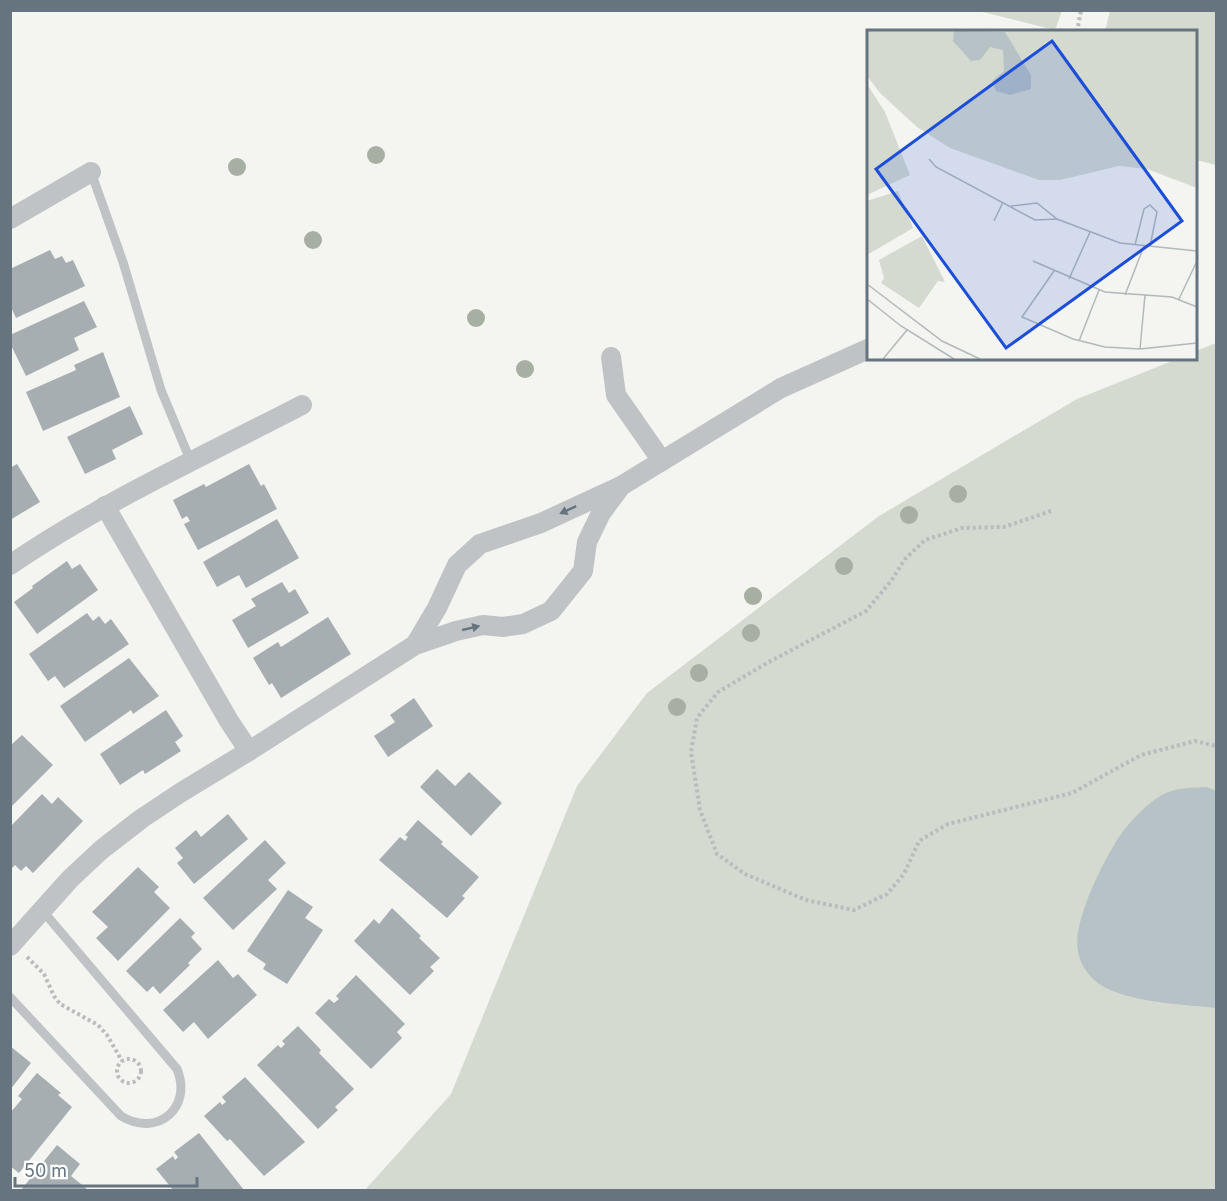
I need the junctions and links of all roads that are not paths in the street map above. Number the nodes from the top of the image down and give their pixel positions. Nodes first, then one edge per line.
1 (91, 172) joint
2 (10, 219) edge
3 (867, 349) edge
4 (611, 357) dead end
5 (302, 405) dead end
6 (662, 461) junction
7 (191, 462) junction
8 (621, 486) junction
9 (105, 506) junction
10 (10, 565) edge
11 (415, 645) junction
12 (249, 752) junction
13 (42, 910) junction
14 (19, 952) edge
15 (10, 997) edge

1 - 2 street
1 - 7 lane
3 - 6 street
4 - 6 street
5 - 7 street
6 - 8 street
7 - 9 street
8 -> 11 street
11 -> 8 street
9 - 10 street
9 - 12 street
11 - 12 street
12 - 13 street
13 - 14 street
13 - 15 lane

